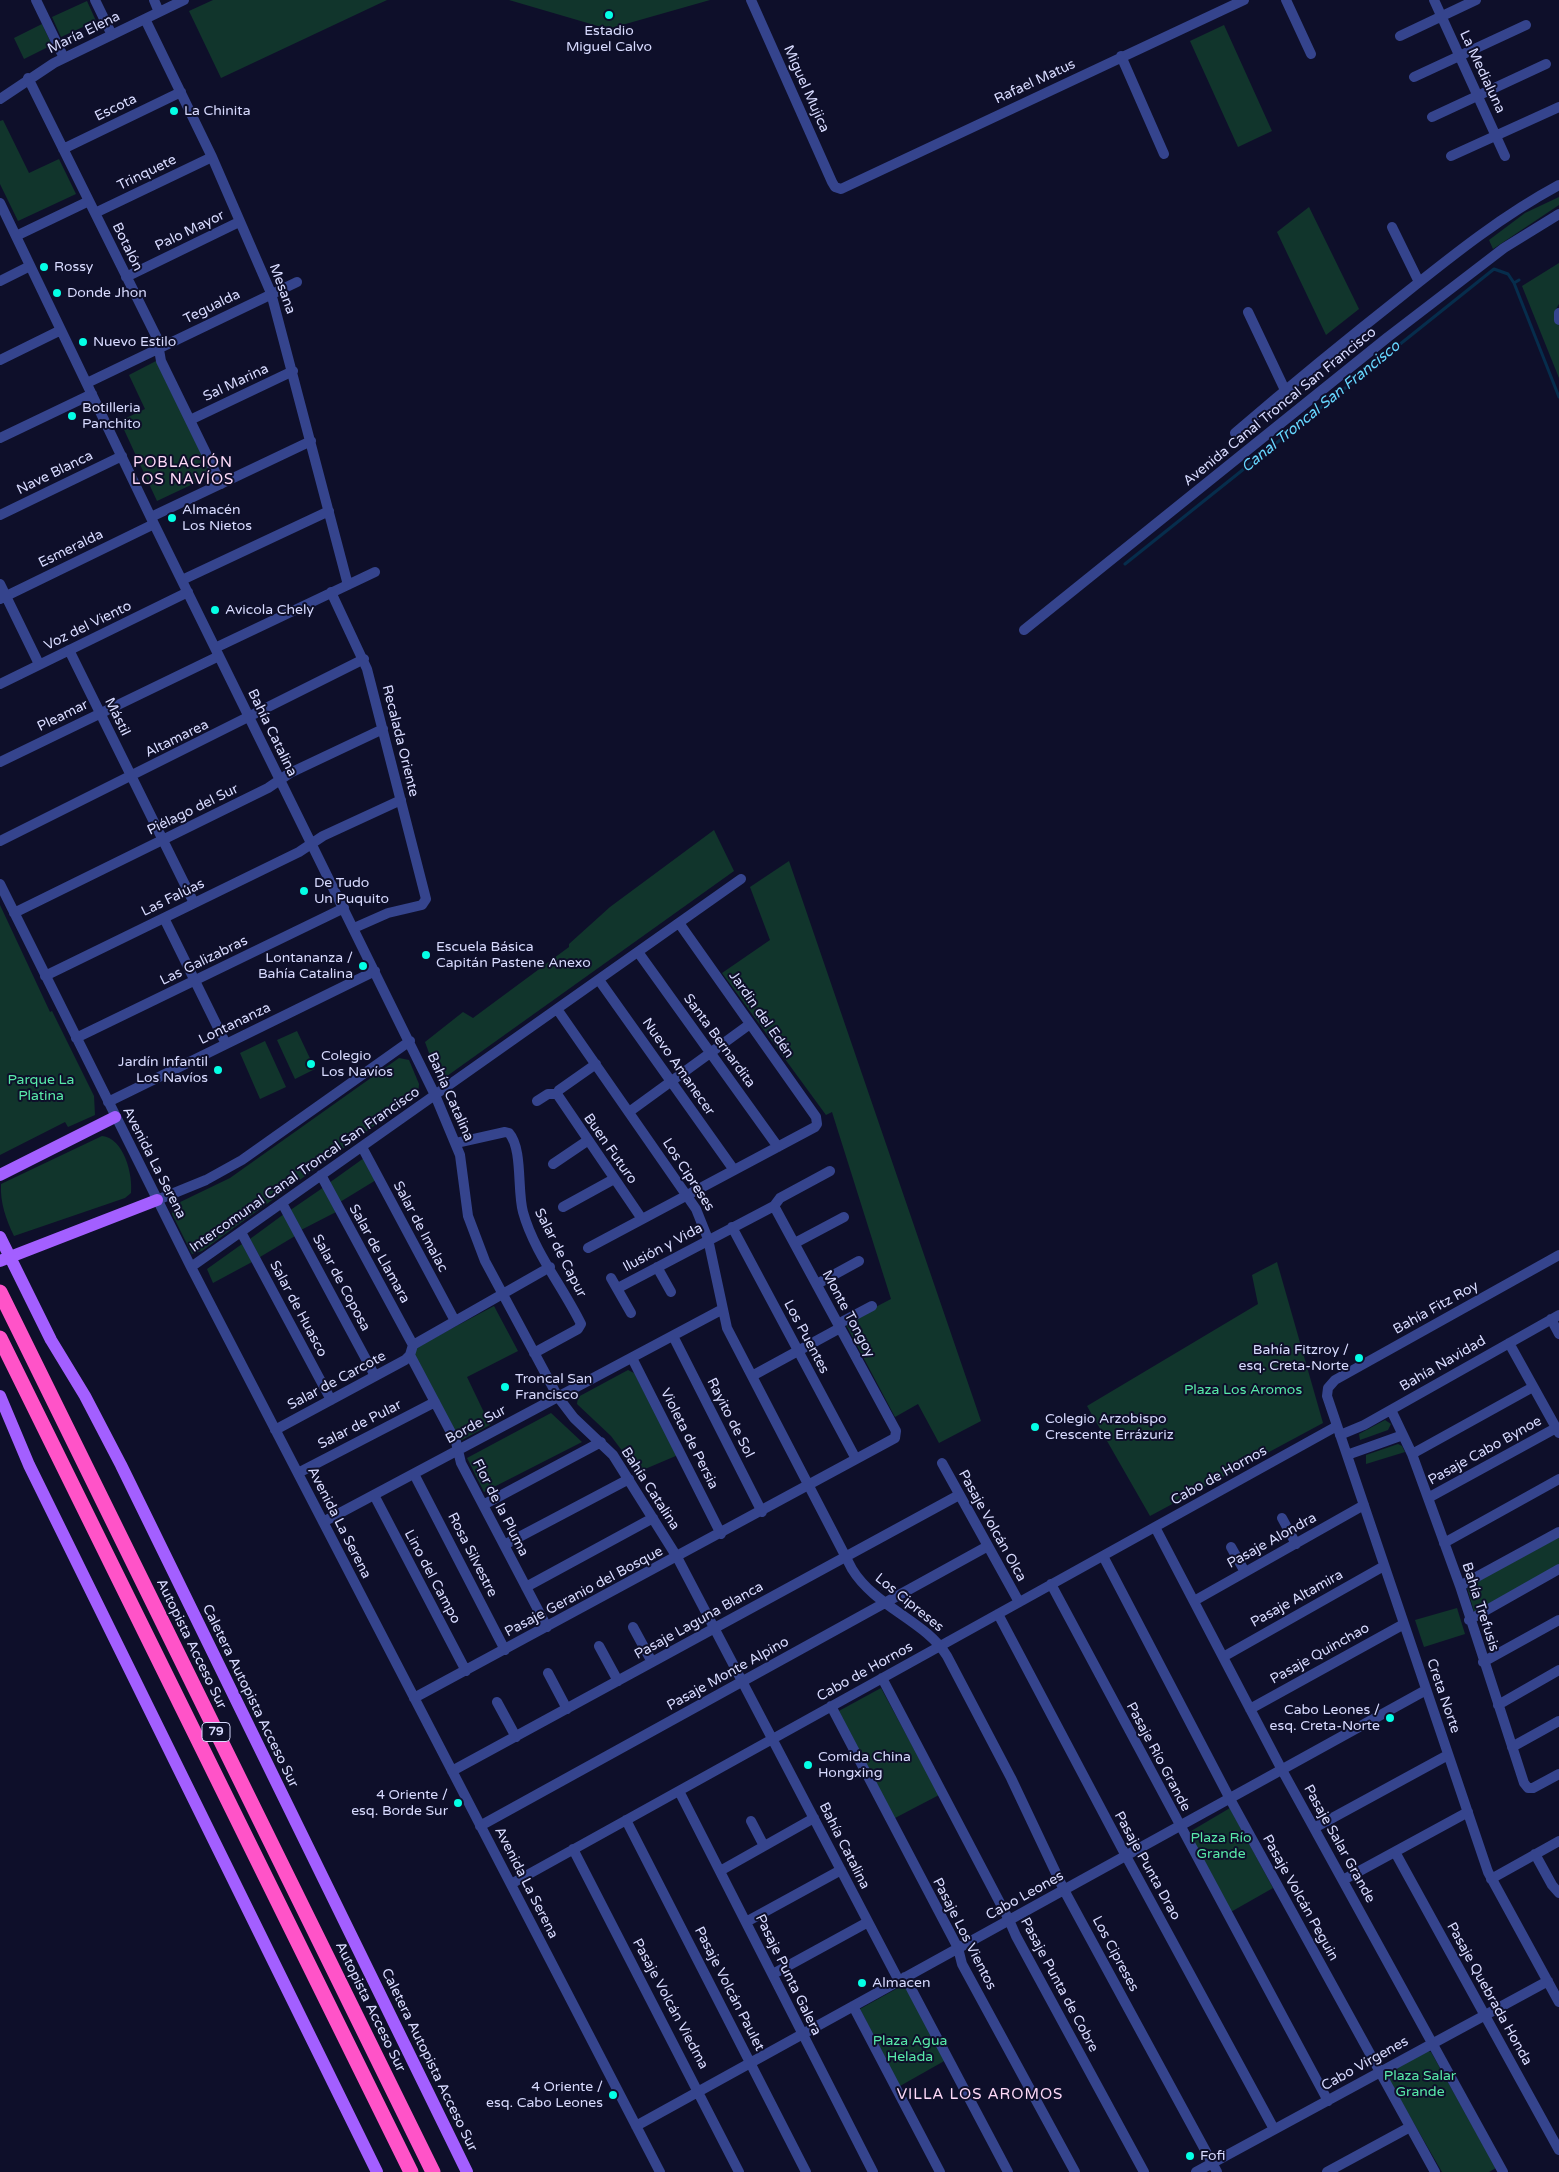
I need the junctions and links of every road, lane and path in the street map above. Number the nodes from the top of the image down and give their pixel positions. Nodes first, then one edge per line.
1 (36, 0) edge
2 (96, 0) edge
3 (154, 0) edge
4 (184, 0) edge
5 (751, 0) edge
6 (1244, 0) edge
7 (1286, 0) edge
8 (1434, 0) edge
9 (1476, 0) edge
10 (160, 12) junction
11 (1441, 16) junction
12 (145, 19) junction
13 (1526, 25) dead end
14 (112, 35) junction
15 (1400, 36) dead end
16 (1310, 54) dead end
17 (1121, 56) junction
18 (1460, 56) junction
19 (64, 58) junction
20 (1546, 64) dead end
21 (1414, 77) dead end
22 (28, 78) junction
23 (181, 92) junction
24 (1478, 96) junction
25 (0, 99) edge
26 (1559, 107) edge
27 (1432, 117) dead end
28 (1496, 136) junction
29 (63, 149) junction
30 (1164, 154) dead end
31 (1451, 156) dead end
32 (1505, 156) dead end
33 (212, 157) junction
34 (1559, 185) edge
35 (838, 188) joint
36 (89, 201) junction
37 (0, 203) edge
38 (95, 213) junction
39 (1559, 214) edge
40 (239, 222) junction
41 (1392, 227) dead end
42 (16, 236) junction
43 (30, 266) junction
44 (126, 277) junction
45 (0, 281) edge
46 (296, 282) dead end
47 (1419, 282) junction
48 (271, 293) junction
49 (1248, 312) dead end
50 (1559, 314) edge
51 (1559, 320) edge
52 (61, 330) junction
53 (158, 348) junction
54 (0, 360) edge
55 (293, 371) junction
56 (86, 383) junction
57 (1285, 390) junction
58 (92, 394) junction
59 (190, 420) junction
60 (1235, 433) dead end
61 (0, 438) edge
62 (311, 441) junction
63 (122, 456) junction
64 (221, 484) junction
65 (329, 511) junction
66 (0, 515) edge
67 (152, 520) junction
68 (375, 572) dead end
69 (182, 580) junction
70 (0, 584) edge
71 (348, 585) junction
72 (188, 592) junction
73 (332, 592) junction
74 (3, 597) edge
75 (1024, 630) dead end
76 (69, 650) junction
77 (217, 652) junction
78 (364, 660) junction
79 (40, 664) junction
80 (0, 684) edge
81 (100, 713) junction
82 (249, 717) junction
83 (383, 729) junction
84 (0, 762) edge
85 (132, 777) junction
86 (280, 780) junction
87 (401, 800) junction
88 (163, 840) junction
89 (0, 842) edge
90 (312, 844) junction
91 (742, 879) dead end
92 (0, 884) edge
93 (194, 903) junction
94 (344, 908) junction
95 (14, 913) junction
96 (164, 918) junction
97 (679, 923) junction
98 (354, 928) junction
99 (638, 952) junction
100 (375, 971) junction
101 (45, 976) junction
102 (598, 980) junction
103 (195, 981) junction
104 (557, 1009) junction
105 (750, 1024) junction
106 (76, 1038) junction
107 (410, 1041) junction
108 (226, 1044) junction
109 (710, 1053) junction
110 (596, 1064) junction
111 (671, 1082) junction
112 (557, 1094) junction
113 (435, 1095) junction
114 (537, 1101) dead end
115 (108, 1102) junction
116 (629, 1112) junction
117 (115, 1117) junction
118 (587, 1141) junction
119 (456, 1143) junction
120 (362, 1147) junction
121 (778, 1147) junction
122 (553, 1164) dead end
123 (734, 1170) junction
124 (830, 1171) dead end
125 (1, 1174) edge
126 (321, 1175) junction
127 (614, 1179) junction
128 (688, 1195) junction
129 (157, 1200) junction
130 (282, 1203) junction
131 (774, 1206) junction
132 (563, 1207) dead end
133 (844, 1217) dead end
134 (642, 1219) junction
135 (732, 1227) junction
136 (241, 1232) junction
137 (0, 1237) edge
138 (708, 1240) junction
139 (795, 1244) junction
140 (588, 1248) dead end
141 (1559, 1255) edge
142 (0, 1260) edge
143 (859, 1261) dead end
144 (191, 1267) junction
145 (550, 1267) junction
146 (657, 1267) junction
147 (611, 1278) dead end
148 (817, 1284) junction
149 (618, 1288) junction
150 (0, 1292) edge
151 (671, 1292) dead end
152 (502, 1294) junction
153 (872, 1306) dead end
154 (722, 1310) junction
155 (631, 1313) dead end
156 (1555, 1317) edge
157 (455, 1321) junction
158 (839, 1326) junction
159 (1559, 1334) edge
160 (673, 1336) junction
161 (0, 1338) edge
162 (1509, 1343) junction
163 (412, 1350) junction
164 (798, 1351) junction
165 (534, 1353) junction
166 (632, 1358) junction
167 (375, 1376) junction
168 (752, 1376) junction
169 (1533, 1387) junction
170 (1328, 1388) joint
171 (0, 1396) edge
172 (558, 1397) junction
173 (331, 1400) junction
174 (435, 1402) junction
175 (1391, 1410) junction
176 (275, 1430) junction
177 (1339, 1431) junction
178 (1557, 1431) edge
179 (1403, 1435) junction
180 (896, 1436) joint
181 (601, 1442) junction
182 (458, 1450) junction
183 (1412, 1454) junction
184 (1347, 1455) junction
185 (856, 1459) junction
186 (942, 1463) dead end
187 (298, 1473) junction
188 (414, 1474) junction
189 (629, 1479) junction
190 (1559, 1479) edge
191 (810, 1485) junction
192 (374, 1495) junction
193 (959, 1495) junction
194 (1428, 1498) junction
195 (483, 1505) junction
196 (1364, 1505) junction
197 (762, 1512) junction
198 (653, 1518) junction
199 (1282, 1518) dead end
200 (323, 1522) junction
201 (1155, 1527) junction
202 (1559, 1532) edge
203 (721, 1534) junction
204 (1444, 1543) junction
205 (1296, 1544) junction
206 (504, 1545) junction
207 (988, 1546) junction
208 (1231, 1547) dead end
209 (1103, 1556) junction
210 (677, 1557) junction
211 (846, 1557) junction
212 (1384, 1566) junction
213 (1559, 1569) edge
214 (1245, 1572) junction
215 (1051, 1584) junction
216 (526, 1586) junction
217 (1460, 1586) junction
218 (1194, 1601) junction
219 (1019, 1602) junction
220 (885, 1603) junction
221 (998, 1614) junction
222 (1469, 1620) junction
223 (1559, 1620) edge
224 (1404, 1624) junction
225 (547, 1627) junction
226 (633, 1627) dead end
227 (715, 1628) junction
228 (599, 1646) dead end
229 (940, 1646) junction
230 (506, 1650) junction
231 (1223, 1656) junction
232 (652, 1662) junction
233 (1484, 1662) junction
234 (1559, 1670) edge
235 (466, 1671) junction
236 (548, 1673) dead end
237 (882, 1678) junction
238 (618, 1681) junction
239 (743, 1681) junction
240 (1426, 1690) junction
241 (414, 1698) junction
242 (497, 1702) dead end
243 (1498, 1705) junction
244 (831, 1706) junction
245 (567, 1709) junction
246 (1250, 1709) junction
247 (1559, 1721) edge
248 (516, 1737) junction
249 (773, 1739) junction
250 (1512, 1747) junction
251 (1448, 1755) junction
252 (1282, 1770) junction
253 (452, 1771) junction
254 (1559, 1774) edge
255 (679, 1791) junction
256 (1230, 1799) junction
257 (1468, 1812) junction
258 (814, 1818) junction
259 (626, 1820) junction
260 (751, 1821) dead end
261 (480, 1826) junction
262 (1179, 1827) junction
263 (1314, 1828) junction
264 (1559, 1841) edge
265 (764, 1846) junction
266 (573, 1849) junction
267 (1395, 1852) junction
268 (1535, 1854) junction
269 (1126, 1856) junction
270 (841, 1870) junction
271 (720, 1871) junction
272 (1492, 1879) junction
273 (1343, 1880) junction
274 (510, 1884) junction
275 (1064, 1890) junction
276 (1559, 1893) edge
277 (1010, 1920) junction
278 (746, 1922) junction
279 (868, 1922) junction
280 (958, 1948) junction
281 (773, 1974) junction
282 (902, 1979) junction
283 (1548, 1981) junction
284 (1559, 2002) edge
285 (854, 2006) junction
286 (1485, 2015) junction
287 (803, 2034) junction
288 (1432, 2043) junction
289 (750, 2063) junction
290 (1380, 2072) junction
291 (699, 2092) junction
292 (1328, 2100) junction
293 (636, 2126) junction
294 (1410, 2127) junction
295 (1274, 2129) junction
296 (1559, 2150) edge
297 (1215, 2168) edge
298 (377, 2172) edge
299 (411, 2172) edge
300 (433, 2172) edge
301 (467, 2172) edge
302 (660, 2172) edge
303 (739, 2172) edge
304 (806, 2172) edge
305 (873, 2172) edge
306 (940, 2172) edge
307 (1008, 2172) edge
308 (1075, 2172) edge
309 (1144, 2172) edge
310 (1196, 2172) edge
311 (1327, 2172) edge
312 (1435, 2172) edge
313 (1503, 2172) edge

1 - 19 street
2 - 14 street
3 - 10 street
4 - 10 street, María Elena
5 - 35 street, Miguel Mujica
6 - 17 street, Rafael Matus
7 - 16 street
8 - 11 street, La Medialuna
9 - 11 street
10 - 12 street, María Elena
11 - 15 street
11 - 18 street, La Medialuna
12 - 14 street, María Elena
12 - 23 street, Mesana
13 - 18 street
14 - 19 street, María Elena
17 - 30 street
17 - 35 street, Rafael Matus
18 - 21 street
18 - 24 street, La Medialuna
19 - 22 street, María Elena
20 - 24 street
22 - 25 street, María Elena
22 - 29 street, Botalón
23 - 29 street, Escota
23 - 33 street, Mesana
24 - 27 street
24 - 28 street, La Medialuna
26 - 28 street
28 - 31 street
28 - 32 street, La Medialuna
29 - 36 street, Botalón
33 - 38 street, Trinquete
33 - 40 street, Mesana
34 - 47 street, Avenida Canal Troncal San Francisco
36 - 38 street, Botalón
36 - 42 street
37 - 42 street, Bahía Catalina
38 - 44 street, Botalón
39 - 75 street, Avenida Canal Troncal San Francisco
40 - 44 street, Palo Mayor
40 - 48 street, Mesana
41 - 47 street
42 - 43 street, Bahía Catalina
43 - 45 street
43 - 52 street, Bahía Catalina
44 - 53 street, Botalón
46 - 48 street, Tegualda
47 - 57 street, Avenida Canal Troncal San Francisco
48 - 53 street, Tegualda
48 - 55 street, Mesana
49 - 57 street
50 - 51 street
52 - 54 street
52 - 56 street, Bahía Catalina
53 - 56 street, Tegualda
53 - 59 street, Botalón
55 - 59 street, Sal Marina
55 - 62 street, Mesana
56 - 58 street, Bahía Catalina
57 - 60 street, Avenida Canal Troncal San Francisco
58 - 61 street
58 - 63 street, Bahía Catalina
59 - 64 street, Botalón
62 - 64 street, Esmeralda
62 - 65 street, Mesana
63 - 66 street, Nave Blanca
63 - 67 street, Bahía Catalina
64 - 67 street, Esmeralda
65 - 69 street
65 - 71 street, Mesana
67 - 69 street, Bahía Catalina
67 - 74 street, Esmeralda
68 - 71 street, Pleamar
69 - 72 street, Bahía Catalina
70 - 74 street
71 - 73 street, Pleamar
72 - 76 street, Voz del Viento
72 - 77 street, Bahía Catalina
73 - 77 street, Pleamar
73 - 78 street, Recalada Oriente
74 - 79 street
76 - 79 street, Voz del Viento
76 - 81 street, Mástil
77 - 81 street, Pleamar
77 - 82 street, Bahía Catalina
78 - 82 street, Altamarea
78 - 83 street, Recalada Oriente
79 - 80 street, Voz del Viento
81 - 84 street, Pleamar
81 - 85 street, Mástil
82 - 85 street, Altamarea
82 - 86 street, Bahía Catalina
83 - 86 street, Piélago del Sur
83 - 87 street, Recalada Oriente
85 - 88 street, Mástil
85 - 89 street, Altamarea
86 - 88 street, Piélago del Sur
86 - 90 street, Bahía Catalina
87 - 90 street, Las Falúas
87 - 98 street, Recalada Oriente
88 - 93 street, Mástil
88 - 95 street, Piélago del Sur
90 - 93 street, Las Falúas
90 - 94 street, Bahía Catalina
91 - 97 street
92 - 95 street, Avenida La Serena
93 - 96 street, Las Falúas
94 - 98 street, Bahía Catalina
94 - 103 street, Las Galizabras
95 - 101 street, Avenida La Serena
96 - 101 street, Las Falúas
96 - 103 street
97 - 99 street
97 - 105 street, Jardin del Edén
98 - 100 street, Bahía Catalina
99 - 102 street
99 - 109 street, Santa Bernardita
100 - 107 street, Bahía Catalina
100 - 108 street, Lontananza
101 - 106 street, Avenida La Serena
102 - 104 street
102 - 111 street, Nuevo Amanecer
103 - 106 street, Las Galizabras
103 - 108 street
104 - 110 street, Los Cipreses
104 - 113 street
105 - 109 street
105 - 121 street, Jardin del Edén
106 - 115 street, Avenida La Serena
107 - 113 street, Bahía Catalina
107 - 129 street
108 - 115 street, Lontananza
109 - 111 street
109 - 121 street, Santa Bernardita
110 - 112 street
110 - 116 street, Los Cipreses
111 - 116 street
111 - 123 street, Nuevo Amanecer
112 - 114 street
112 - 118 street, Buen Futuro
113 - 119 street, Bahía Catalina
113 - 120 street, Intercomunal Canal Troncal San Francisco
115 - 117 street, Avenida La Serena
116 - 128 street, Los Cipreses
117 - 125 main road
117 - 129 street, Avenida La Serena
118 - 122 street
118 - 127 street, Buen Futuro
119 - 145 street, Salar de Capur
119 - 152 street, Bahía Catalina
120 - 126 street, Intercomunal Canal Troncal San Francisco
120 - 157 street, Salar de Imalac
121 - 123 street
123 - 128 street
124 - 131 street, Ilusión y Vida
126 - 130 street, Intercomunal Canal Troncal San Francisco
126 - 163 street, Salar de Llamara
127 - 132 street
127 - 134 street, Buen Futuro
128 - 134 street
128 - 138 street, Los Cipreses
129 - 142 main road
129 - 144 street, Avenida La Serena
130 - 136 street, Intercomunal Canal Troncal San Francisco
130 - 167 street, Salar de Coposa
131 - 135 street, Ilusión y Vida
131 - 139 street, Monte Tongoy
133 - 139 street
134 - 140 street
135 - 138 street, Ilusión y Vida
135 - 164 street, Los Puentes
136 - 144 street, Intercomunal Canal Troncal San Francisco
136 - 173 street, Salar de Huasco
137 - 301 main road, Caletera Autopista Acceso Sur
138 - 146 street, Ilusión y Vida
138 - 154 street, Los Cipreses
139 - 148 street, Monte Tongoy
141 - 170 street, Bahía Fitz Roy
143 - 148 street
144 - 176 street, Avenida La Serena
145 - 152 street, Salar de Carcote
145 - 165 street, Salar de Capur
146 - 149 street, Ilusión y Vida
146 - 151 street
147 - 149 street
148 - 158 street, Monte Tongoy
149 - 155 street
150 - 300 highway, Autopista Acceso Sur / 79
152 - 157 street, Salar de Carcote
152 - 165 street, Bahía Catalina
153 - 158 street
154 - 160 street, Borde Sur
154 - 168 street, Los Cipreses
156 - 159 street
156 - 162 street, Bahía Navidad
157 - 163 street, Salar de Carcote
158 - 164 street
158 - 180 street, Monte Tongoy
160 - 166 street, Borde Sur
160 - 197 street, Rayito de Sol
161 - 299 highway, 79
162 - 169 street
162 - 175 street, Bahía Navidad
163 - 167 street, Salar de Carcote
163 - 174 street, Flor de la Pluma
164 - 168 street
164 - 185 street, Los Puentes
165 - 172 street, Bahía Catalina
166 - 172 street, Borde Sur
166 - 203 street, Violeta de Persia
167 - 173 street, Salar de Carcote
168 - 191 street, Los Cipreses
169 - 178 street
169 - 183 street
170 - 177 street, Creta Norte
171 - 298 main road
172 - 181 street, Bahía Catalina
172 - 182 street, Borde Sur
173 - 176 street, Salar de Carcote
174 - 182 street, Flor de la Pluma
174 - 187 street, Salar de Pular
175 - 177 street, Bahía Navidad
175 - 179 street, Bahía Trefusis
176 - 187 street, Avenida La Serena
177 - 184 street, Creta Norte
177 - 201 street, Cabo de Hornos
178 - 194 street, Pasaje Cabo Bynoe
179 - 183 street, Bahía Trefusis
179 - 184 street
180 - 185 street, Pasaje Geranio del Bosque
181 - 189 street, Bahía Catalina
181 - 195 street
182 - 188 street, Borde Sur
182 - 195 street, Flor de la Pluma
183 - 194 street, Bahía Trefusis
184 - 196 street, Creta Norte
185 - 191 street, Pasaje Geranio del Bosque
186 - 193 street, Pasaje Volcán Olca
187 - 200 street, Avenida La Serena
188 - 192 street, Borde Sur
188 - 230 street, Rosa Silvestre
189 - 198 street, Bahía Catalina
189 - 206 street
190 - 204 street
191 - 197 street, Pasaje Geranio del Bosque
191 - 211 street, Los Cipreses
192 - 200 street, Borde Sur
192 - 235 street, Lino del Campo
193 - 207 street, Pasaje Volcán Olca
193 - 211 street, Pasaje Laguna Blanca
194 - 204 street, Bahía Trefusis
195 - 206 street, Flor de la Pluma
196 - 205 street, Pasaje Alondra
196 - 212 street, Creta Norte
197 - 203 street, Pasaje Geranio del Bosque
198 - 210 street, Bahía Catalina
198 - 216 street
199 - 205 street
200 - 241 street, Avenida La Serena
201 - 209 street, Cabo de Hornos
201 - 218 street, Pasaje Salar Grande
202 - 217 street
203 - 210 street, Pasaje Geranio del Bosque
204 - 217 street, Bahía Trefusis
205 - 214 street, Pasaje Alondra
206 - 216 street, Flor de la Pluma
207 - 219 street, Pasaje Volcán Olca
207 - 220 street, Pasaje Monte Alpino
208 - 214 street
209 - 215 street, Cabo de Hornos
209 - 256 street, Pasaje Volcán Peguin
210 - 225 street, Pasaje Geranio del Bosque
210 - 227 street, Bahía Catalina
211 - 220 street, Los Cipreses
211 - 227 street, Pasaje Laguna Blanca
212 - 224 street, Creta Norte
212 - 231 street, Pasaje Altamira
213 - 222 street
214 - 218 street, Pasaje Alondra
215 - 219 street, Cabo de Hornos
215 - 262 street, Pasaje Río Grande
216 - 225 street, Flor de la Pluma
217 - 222 street, Bahía Trefusis
218 - 231 street, Pasaje Salar Grande
219 - 221 street, Cabo de Hornos
220 - 229 street, Los Cipreses
220 - 239 street, Pasaje Monte Alpino
221 - 229 street, Cabo de Hornos
221 - 269 street, Pasaje Punta Drao
222 - 233 street, Bahía Trefusis
223 - 233 street
224 - 240 street, Creta Norte
224 - 246 street, Pasaje Quinchao
225 - 230 street, Pasaje Geranio del Bosque
226 - 232 street
227 - 232 street, Pasaje Laguna Blanca
227 - 239 street, Bahía Catalina
228 - 238 street
229 - 237 street, Cabo de Hornos
229 - 275 street, Los Cipreses
230 - 235 street, Pasaje Geranio del Bosque
231 - 246 street, Pasaje Salar Grande
232 - 238 street, Pasaje Laguna Blanca
233 - 243 street, Bahía Trefusis
234 - 243 street
235 - 241 street, Pasaje Geranio del Bosque
236 - 245 street
237 - 244 street, Cabo de Hornos
237 - 277 street, Pasaje Punta de Cobre
238 - 245 street, Pasaje Laguna Blanca
239 - 249 street, Bahía Catalina
239 - 261 street, Pasaje Monte Alpino
240 - 251 street, Creta Norte
240 - 252 street, Cabo Leones
241 - 253 street, Avenida La Serena
242 - 248 street
243 - 250 street, Bahía Trefusis
244 - 249 street, Cabo de Hornos
244 - 280 street, Pasaje Los Vientos
245 - 248 street, Pasaje Laguna Blanca
246 - 252 street, Pasaje Salar Grande
247 - 250 street
248 - 253 street, Pasaje Laguna Blanca
249 - 255 street, Cabo de Hornos
249 - 258 street, Bahía Catalina
250 - 254 street, Bahía Trefusis
251 - 257 street, Creta Norte
251 - 263 street
252 - 256 street, Cabo Leones
252 - 263 street, Pasaje Salar Grande
253 - 261 street, Avenida La Serena
255 - 259 street, Cabo de Hornos
255 - 271 street, Pasaje Punta Galera
256 - 262 street, Cabo Leones
256 - 290 street, Pasaje Volcán Peguin
257 - 267 street
257 - 272 street, Creta Norte
258 - 265 street
258 - 270 street, Bahía Catalina
259 - 266 street, Cabo de Hornos
259 - 289 street, Pasaje Volcán Paulet
260 - 265 street
261 - 274 street, Avenida La Serena
262 - 269 street, Cabo Leones
262 - 292 street, Pasaje Río Grande
263 - 273 street, Pasaje Salar Grande
264 - 268 street
265 - 271 street
266 - 274 street, Cabo de Hornos
266 - 291 street, Pasaje Volcán Viedma
267 - 273 street
267 - 286 street, Pasaje Quebrada Honda
268 - 272 street
268 - 276 street
269 - 275 street, Cabo Leones
269 - 295 street, Pasaje Punta Drao
270 - 278 street
270 - 279 street, Bahía Catalina
271 - 278 street, Pasaje Punta Galera
272 - 283 street, Creta Norte
273 - 288 street, Pasaje Salar Grande
274 - 293 street, Avenida La Serena
275 - 277 street, Cabo Leones
275 - 297 street, Los Cipreses
277 - 280 street, Cabo Leones
277 - 309 street, Pasaje Punta de Cobre
278 - 281 street, Pasaje Punta Galera
279 - 281 street
279 - 282 street, Bahía Catalina
280 - 282 street, Cabo Leones
280 - 308 street, Pasaje Los Vientos
281 - 287 street, Pasaje Punta Galera
282 - 285 street, Cabo Leones
282 - 307 street, Bahía Catalina
283 - 284 street, Creta Norte
283 - 286 street, Cabo Vírgenes
285 - 287 street, Cabo Leones
285 - 306 street
286 - 288 street, Cabo Vírgenes
286 - 296 street, Pasaje Quebrada Honda
287 - 289 street, Cabo Leones
287 - 305 street, Pasaje Punta Galera
288 - 290 street, Cabo Vírgenes
288 - 313 street, Pasaje Salar Grande
289 - 291 street, Cabo Leones
289 - 304 street, Pasaje Volcán Paulet
290 - 292 street, Cabo Vírgenes
290 - 294 street, Pasaje Volcán Peguin
291 - 293 street, Cabo Leones
291 - 303 street, Pasaje Volcán Viedma
292 - 295 street, Cabo Vírgenes
293 - 302 street, Avenida La Serena
294 - 311 street
294 - 312 street, Pasaje Volcán Peguin
295 - 297 street, Cabo Vírgenes
297 - 310 street, Cabo Vírgenes

